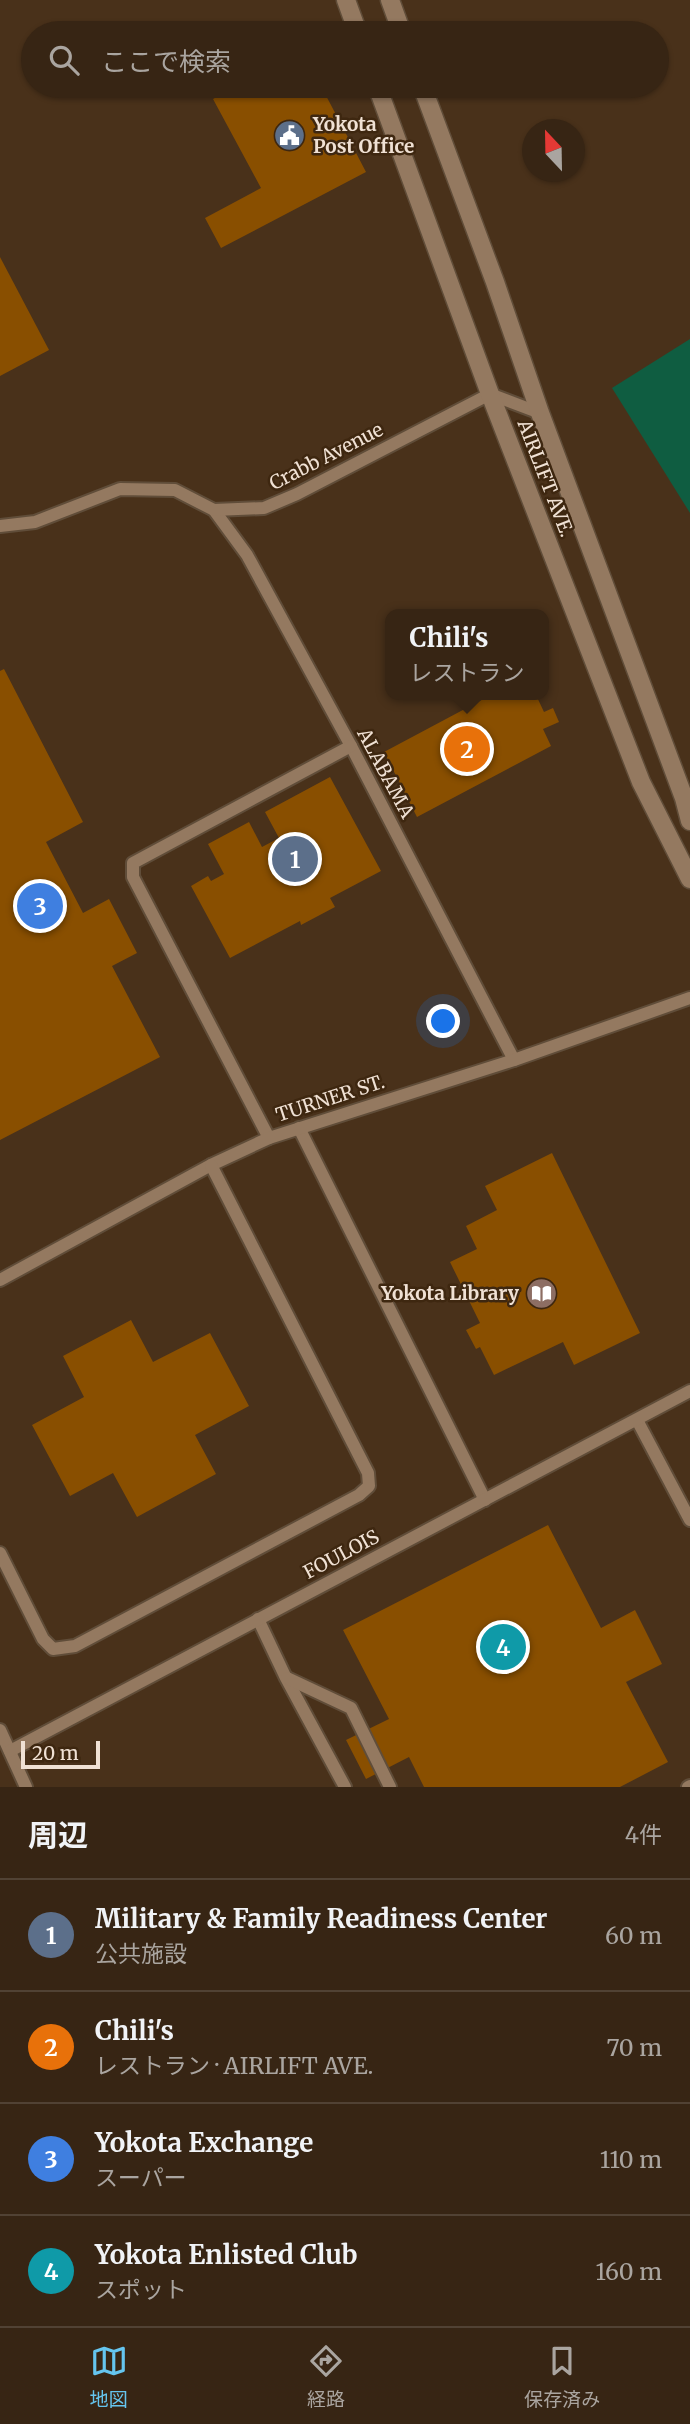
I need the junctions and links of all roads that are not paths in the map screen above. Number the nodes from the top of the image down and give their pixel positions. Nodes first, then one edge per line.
1 (345, 0) edge
2 (390, 0) edge
3 (353, 21) edge
4 (398, 21) edge
5 (381, 98) edge
6 (426, 98) edge
7 (490, 394) junction
8 (540, 413) junction
9 (214, 510) junction
10 (0, 526) edge
11 (351, 746) junction
12 (690, 821) edge
13 (690, 879) edge
14 (690, 998) edge
15 (514, 1060) junction
16 (299, 1128) junction
17 (269, 1138) junction
18 (211, 1165) junction
19 (0, 1280) edge
20 (690, 1391) edge
21 (637, 1420) junction
22 (485, 1500) junction
23 (690, 1520) edge
24 (0, 1553) edge
25 (258, 1619) junction
26 (286, 1678) junction
27 (0, 1730) edge
28 (10, 1751) junction
29 (26, 1787) edge
30 (345, 1787) edge
31 (390, 1787) edge

1 - 3 street
2 - 4 street
5 - 7 street, AIRLIFT AVE.
6 - 8 street, AIRLIFT AVE.
7 - 8 lane
7 - 9 lane, Crabb Avenue
7 - 13 street, AIRLIFT AVE.
8 - 12 street, AIRLIFT AVE.
9 - 10 lane, Crabb Avenue
9 - 11 lane, ALABAMA
11 - 15 lane, ALABAMA
11 - 17 lane
14 - 15 lane, TURNER ST.
15 - 16 lane, TURNER ST.
16 - 17 lane, TURNER ST.
16 - 22 lane
17 - 18 lane, TURNER ST.
18 - 19 lane, TURNER ST.
18 - 24 lane
20 - 21 lane, FOULOIS
21 - 22 lane, FOULOIS
21 - 23 lane
22 - 25 lane, FOULOIS
25 - 26 lane
25 - 28 lane, FOULOIS
26 - 30 lane
26 - 31 lane
27 - 28 lane
28 - 29 lane

